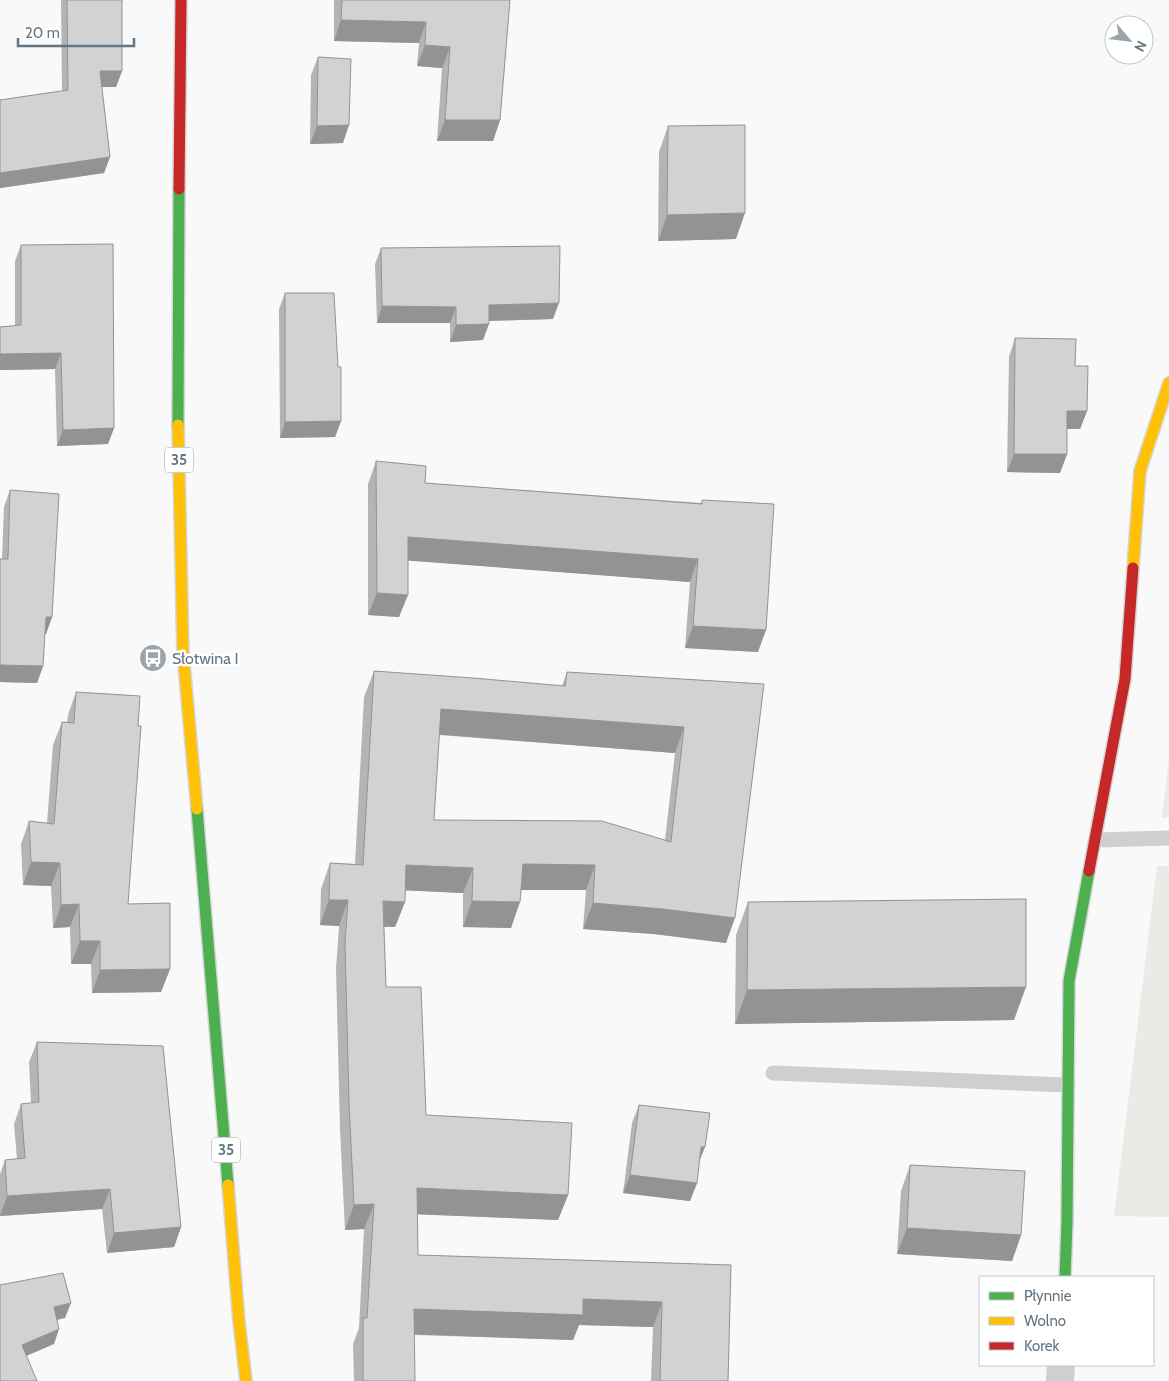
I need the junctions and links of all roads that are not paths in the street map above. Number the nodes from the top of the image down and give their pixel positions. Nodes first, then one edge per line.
1 (181, 0) edge
2 (1169, 383) edge
3 (1169, 838) edge
4 (1096, 840) junction
5 (773, 1073) dead end
6 (1068, 1085) junction
7 (1065, 1276) edge
8 (1061, 1366) edge
9 (246, 1381) edge
10 (1060, 1381) edge

1 - 9 main road, 35
2 - 4 main road
3 - 4 lane
4 - 6 main road
5 - 6 lane
6 - 7 main road
8 - 10 street

